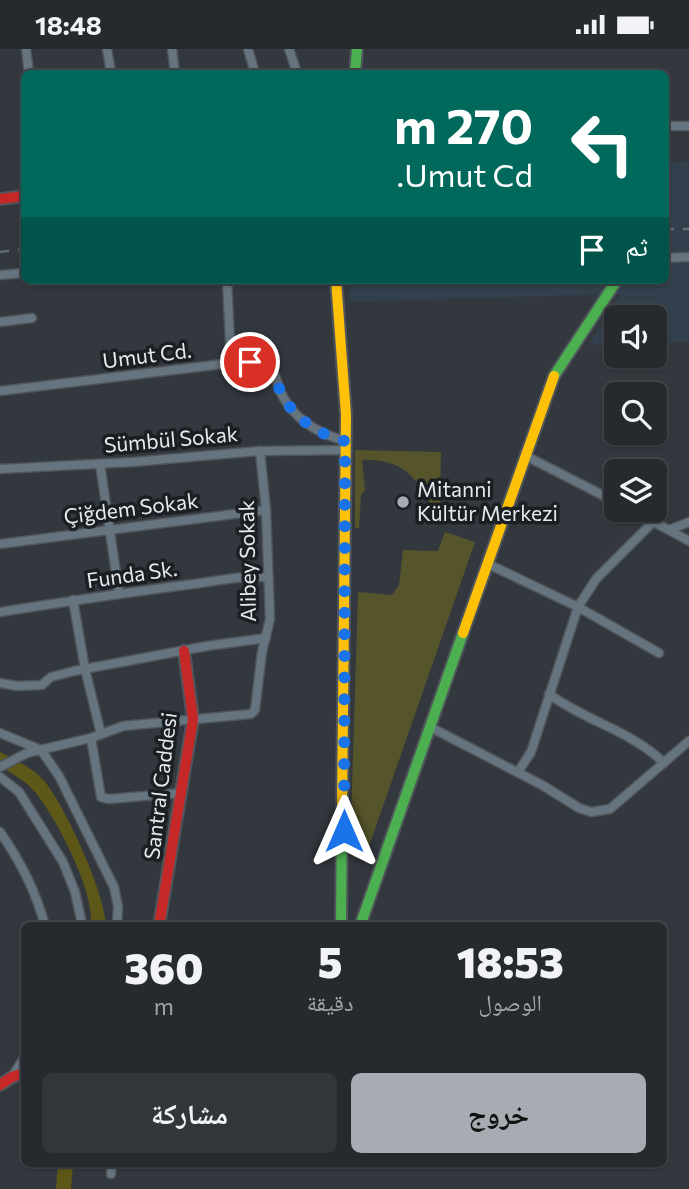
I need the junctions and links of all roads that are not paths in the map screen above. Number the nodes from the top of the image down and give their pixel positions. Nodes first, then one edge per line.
1 (26, 49) edge
2 (107, 49) edge
3 (172, 49) edge
4 (248, 49) edge
5 (289, 49) edge
6 (357, 49) edge
7 (29, 70) edge
8 (110, 70) edge
9 (175, 70) edge
10 (254, 70) edge
11 (296, 70) edge
12 (355, 70) edge
13 (669, 126) edge
14 (689, 126) edge
15 (21, 196) edge
16 (0, 199) edge
17 (689, 257) edge
18 (669, 258) edge
19 (21, 273) edge
20 (0, 275) edge
21 (227, 284) edge
22 (336, 284) edge
23 (614, 284) edge
24 (32, 318) dead end
25 (0, 322) edge
26 (231, 363) junction
27 (0, 391) edge
28 (345, 445) junction
29 (260, 451) junction
30 (526, 456) junction
31 (100, 464) junction
32 (0, 469) edge
33 (604, 496) edge
34 (266, 510) junction
35 (652, 522) edge
36 (655, 522) edge
37 (689, 522) edge
38 (109, 529) junction
39 (669, 530) junction
40 (689, 541) edge
41 (0, 544) edge
42 (488, 564) junction
43 (269, 578) junction
44 (119, 593) junction
45 (73, 600) junction
46 (578, 607) junction
47 (0, 612) edge
48 (266, 638) junction
49 (184, 651) junction
50 (659, 653) dead end
51 (85, 669) junction
52 (0, 683) edge
53 (549, 694) junction
54 (193, 719) junction
55 (430, 727) junction
56 (0, 733) edge
57 (101, 734) junction
58 (91, 738) junction
59 (689, 741) edge
60 (41, 750) junction
61 (664, 763) junction
62 (0, 767) edge
63 (518, 772) junction
64 (0, 777) edge
65 (181, 793) junction
66 (0, 832) edge
67 (44, 922) edge
68 (80, 922) edge
69 (117, 922) edge
70 (160, 922) edge
71 (341, 922) edge
72 (361, 922) edge
73 (21, 1063) edge
74 (21, 1074) edge
75 (12, 1077) junction
76 (0, 1085) edge
77 (112, 1167) edge
78 (111, 1174) dead end

1 - 7 street
2 - 8 street
3 - 9 street
4 - 10 street
5 - 11 street
6 - 12 street
13 - 14 street
15 - 16 street
17 - 18 street
19 - 20 street
21 - 26 street
22 - 28 street
23 - 30 street
24 - 25 street
26 - 27 street, Umut Cd.
26 - 28 street, Umut Cd.
28 - 29 street, Sümbül Sokak
28 - 71 street
29 - 31 street, Sümbül Sokak
29 - 34 street, Alibey Sokak
30 - 33 street
30 - 42 street
31 - 32 street, Sümbül Sokak
31 - 38 street
34 - 38 street, Çiğdem Sokak
34 - 43 street, Alibey Sokak
35 - 46 street
36 - 39 street
37 - 39 street
38 - 41 street, Çiğdem Sokak
38 - 44 street
39 - 40 street
42 - 46 street
42 - 55 street
43 - 44 street, Funda Sk.
43 - 48 street, Alibey Sokak
44 - 45 street, Funda Sk.
45 - 47 street, Funda Sk.
45 - 51 street
46 - 50 street
46 - 53 street
48 - 49 street
48 - 54 street, Alibey Sokak
49 - 51 street
49 - 54 street, Santral Caddesi
51 - 52 street
51 - 57 street
53 - 61 street
53 - 63 street
54 - 57 street, Alibey Sokak
54 - 65 street, Santral Caddesi
55 - 63 street
55 - 72 street
56 - 60 street
57 - 58 street, Alibey Sokak
58 - 60 street, Alibey Sokak
58 - 65 street
59 - 61 street
60 - 62 street, Alibey Sokak
60 - 69 street
61 - 63 street
64 - 68 street
65 - 70 street, Santral Caddesi
66 - 67 street
73 - 75 street
74 - 75 street
75 - 76 street
77 - 78 street

